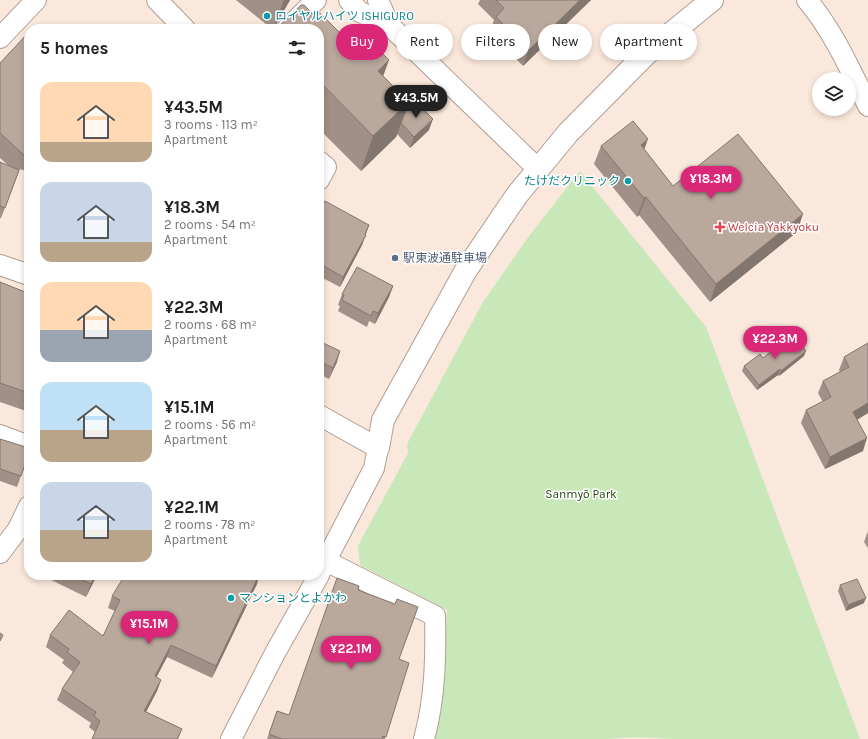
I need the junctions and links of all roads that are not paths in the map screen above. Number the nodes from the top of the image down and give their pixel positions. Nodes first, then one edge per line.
1 (36, 0) edge
2 (157, 0) edge
3 (316, 0) edge
4 (349, 0) edge
5 (378, 0) edge
6 (712, 0) edge
7 (807, 0) edge
8 (180, 24) edge
9 (292, 24) edge
10 (389, 25) junction
11 (0, 38) edge
12 (868, 106) edge
13 (538, 169) junction
14 (0, 265) edge
15 (24, 273) edge
16 (324, 418) edge
17 (0, 435) edge
18 (24, 444) edge
19 (378, 448) junction
20 (24, 516) edge
21 (0, 553) edge
22 (324, 564) edge
23 (324, 571) edge
24 (315, 580) edge
25 (231, 739) edge
26 (424, 739) edge

1 - 11 street
2 - 8 street
3 - 9 street
4 - 10 street
5 - 10 street
6 - 13 street
7 - 12 street
10 - 13 street
13 - 19 street
14 - 15 street
16 - 19 street
17 - 18 street
19 - 22 street
20 - 21 street
23 - 26 street
24 - 25 street

